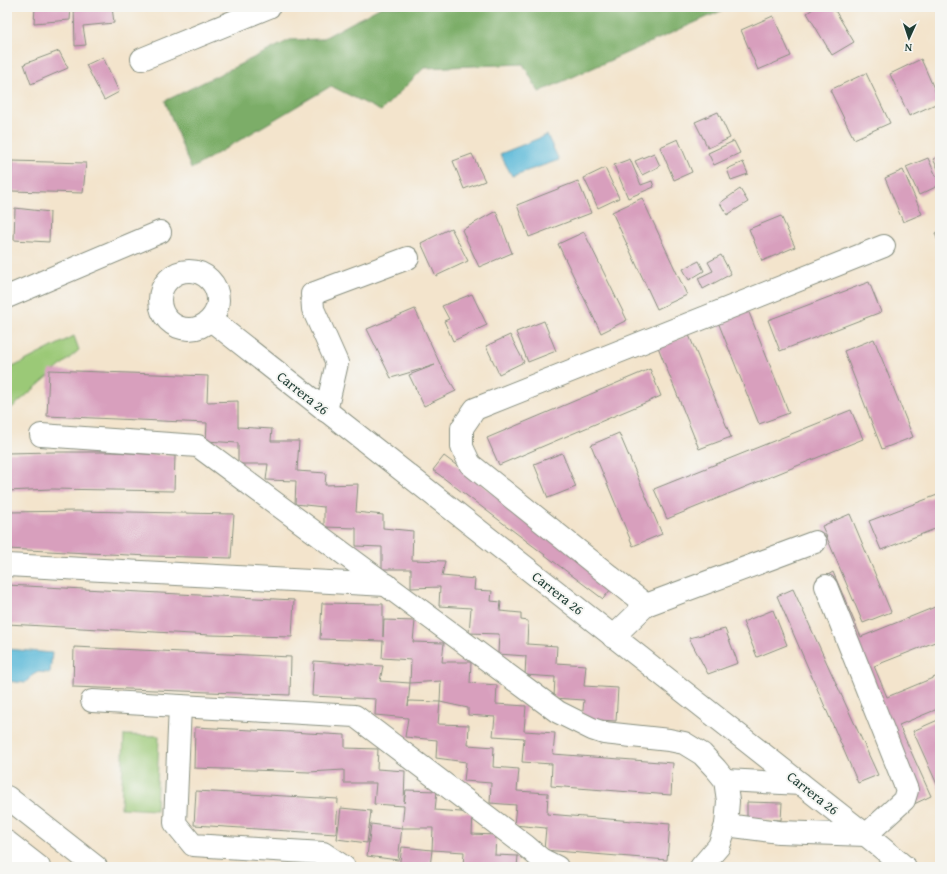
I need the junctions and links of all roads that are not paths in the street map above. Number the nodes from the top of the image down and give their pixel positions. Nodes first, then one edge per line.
1 (269, 7) edge
2 (142, 59) dead end
3 (160, 232) dead end
4 (884, 246) dead end
5 (408, 258) dead end
6 (7, 297) edge
7 (211, 320) dead end
8 (326, 411) junction
9 (41, 435) dead end
10 (815, 542) dead end
11 (7, 565) edge
12 (387, 585) junction
13 (826, 586) dead end
14 (646, 605) junction
15 (613, 636) junction
16 (92, 701) dead end
17 (180, 706) junction
18 (725, 780) junction
19 (801, 784) junction
20 (7, 798) edge
21 (726, 825) junction
22 (866, 835) junction
23 (7, 842) edge
24 (283, 851) junction
25 (39, 867) edge
26 (96, 867) edge
27 (304, 867) edge
28 (344, 867) edge
29 (557, 867) edge
30 (701, 867) edge
31 (904, 867) edge

1 - 2 main road
3 - 6 main road
4 - 14 main road
5 - 8 main road
7 - 8 main road, Carrera 26
8 - 15 main road, Carrera 26
9 - 12 main road
10 - 14 main road
11 - 12 main road
12 - 18 main road
13 - 22 main road
14 - 15 main road
15 - 19 main road, Carrera 26
16 - 17 main road
17 - 24 main road
17 - 29 main road
18 - 19 main road
18 - 21 main road
19 - 22 main road, Carrera 26
20 - 26 main road
21 - 22 main road
21 - 30 main road
22 - 31 main road, Carrera 26
23 - 25 main road
24 - 27 main road
24 - 28 main road

